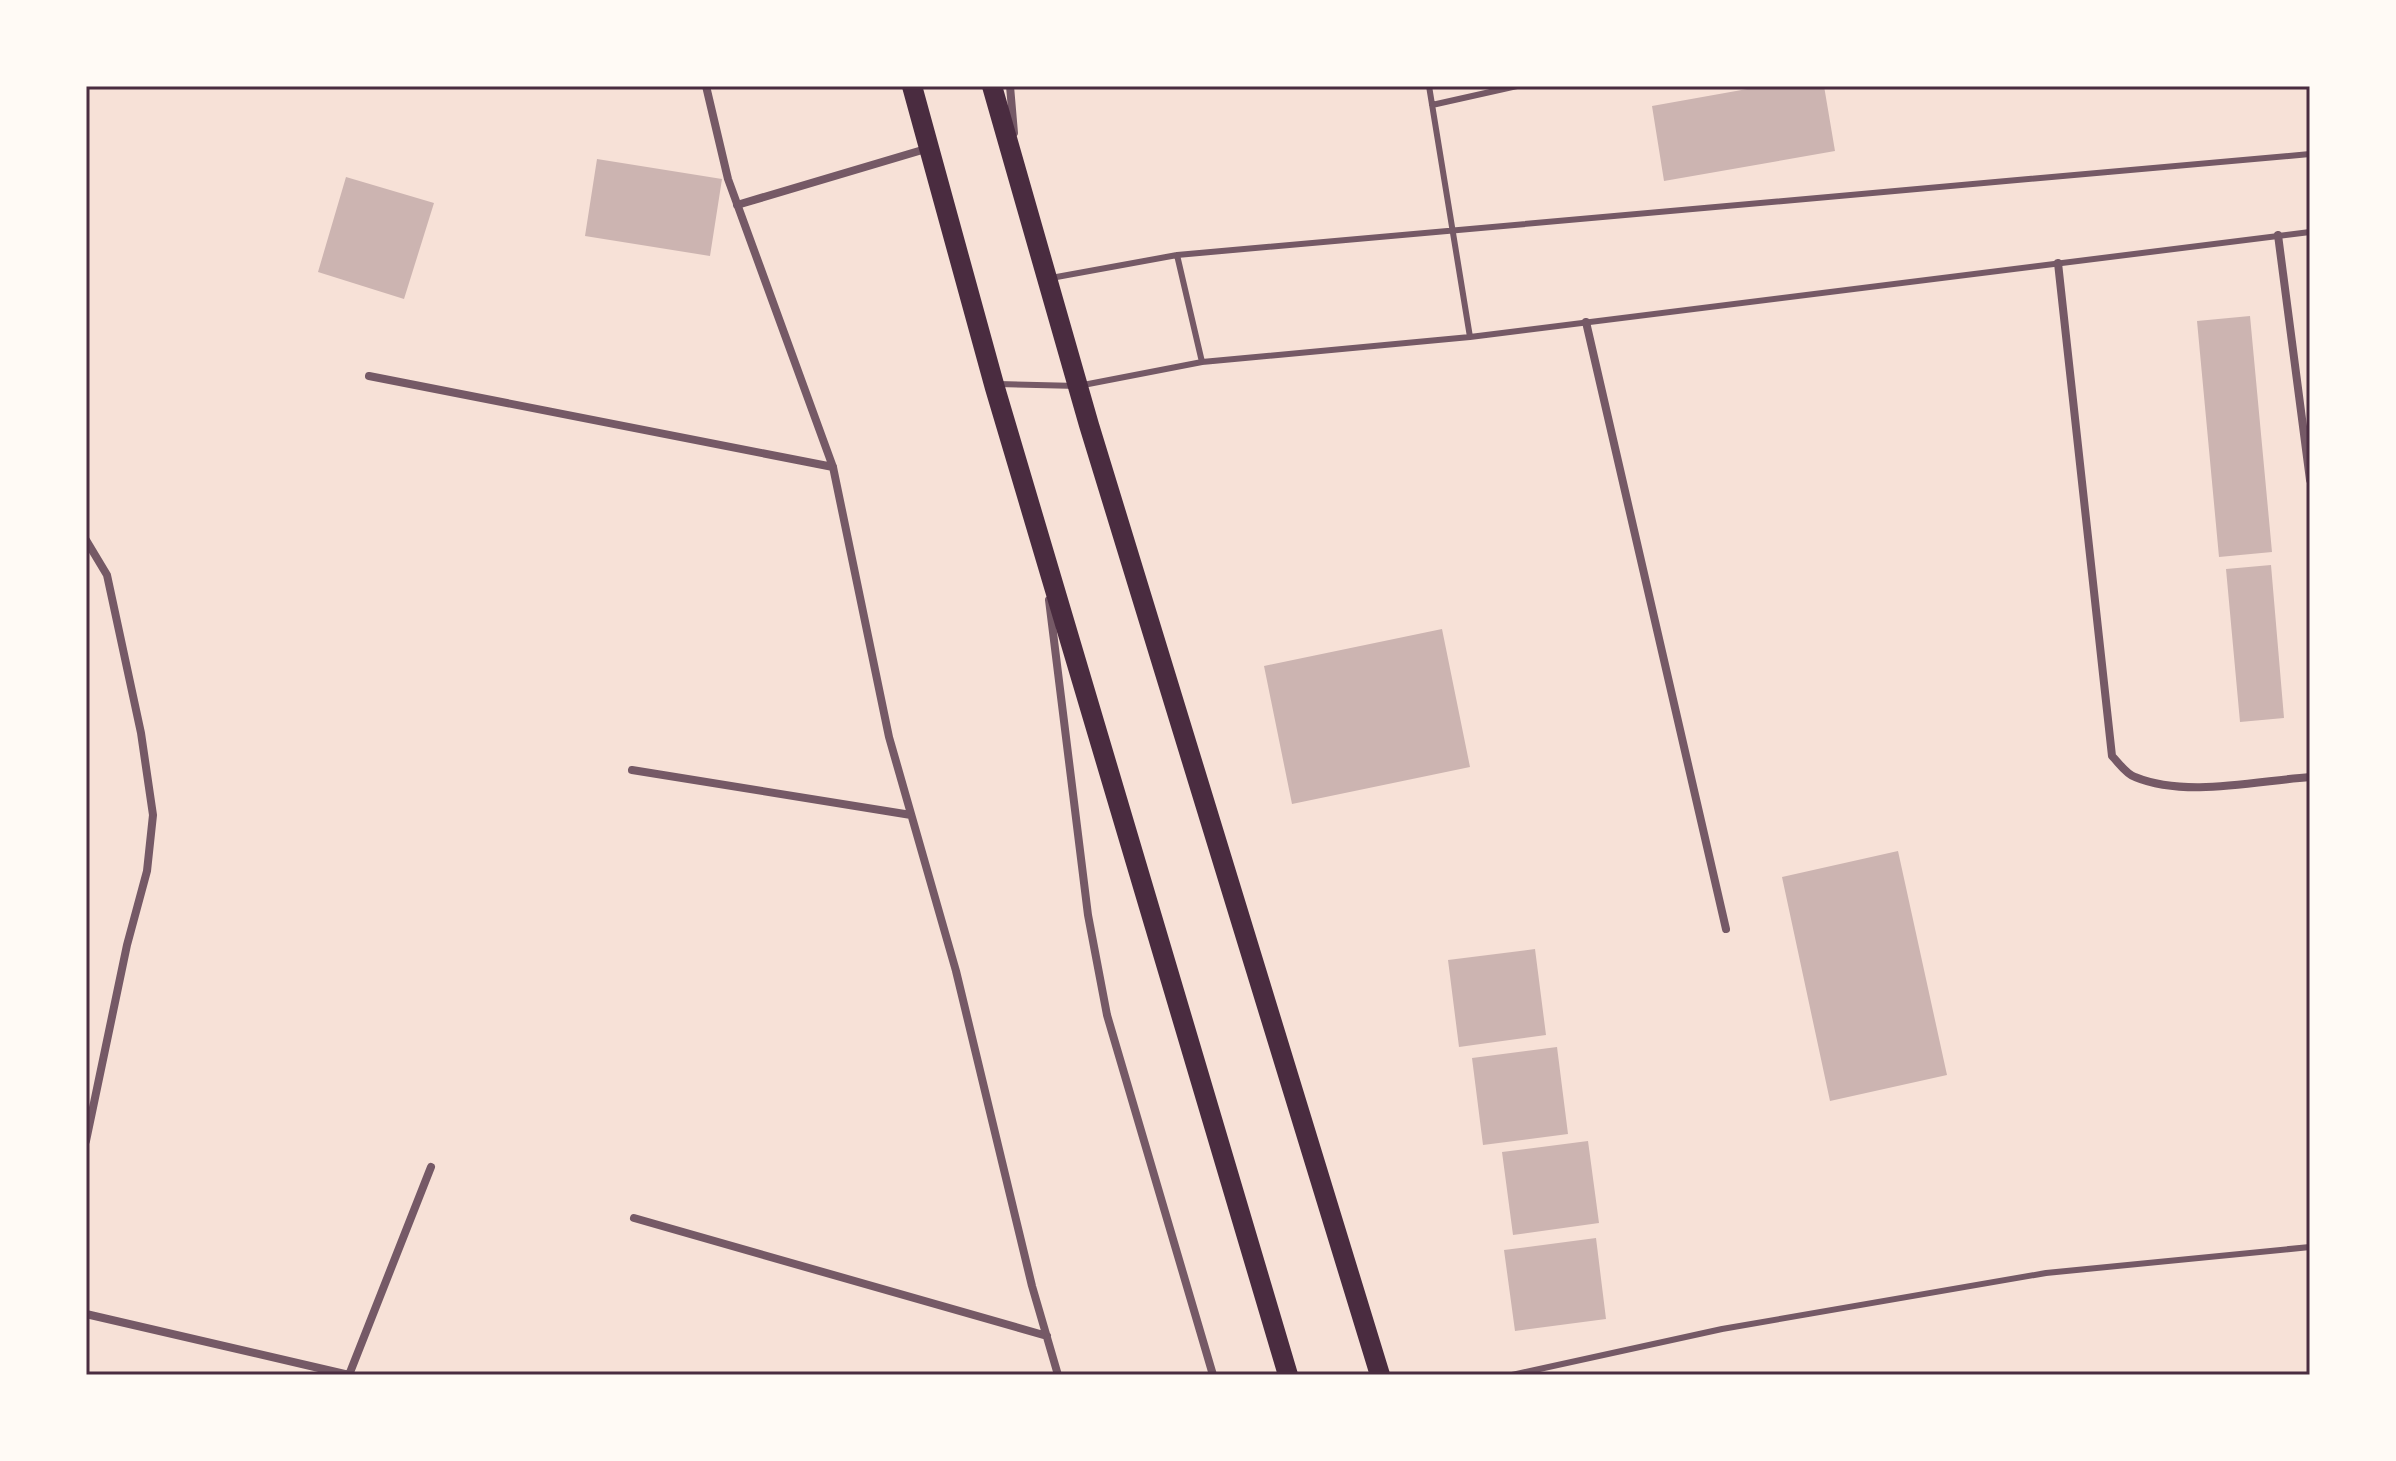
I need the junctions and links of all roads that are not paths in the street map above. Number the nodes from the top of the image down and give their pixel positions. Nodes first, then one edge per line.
1 (706, 86) edge
2 (912, 86) edge
3 (992, 86) edge
4 (1010, 86) edge
5 (1429, 86) edge
6 (1517, 86) edge
7 (1432, 105) junction
8 (929, 148) junction
9 (2310, 154) edge
10 (1019, 180) junction
11 (737, 205) junction
12 (1454, 230) junction
13 (2310, 232) edge
14 (2278, 235) junction
15 (1177, 255) junction
16 (2058, 263) junction
17 (1047, 278) junction
18 (1586, 322) junction
19 (1470, 337) junction
20 (1202, 362) junction
21 (369, 376) dead end
22 (994, 384) junction
23 (1078, 386) junction
24 (833, 467) junction
25 (2310, 480) edge
26 (86, 540) edge
27 (1043, 548) junction
28 (632, 770) dead end
29 (2310, 777) edge
30 (911, 815) junction
31 (1726, 929) dead end
32 (86, 1141) edge
33 (431, 1167) dead end
34 (634, 1218) dead end
35 (2310, 1247) edge
36 (86, 1314) edge
37 (1047, 1336) junction
38 (1058, 1375) edge
39 (1213, 1375) edge
40 (1288, 1375) edge
41 (1380, 1375) edge
42 (1512, 1375) edge

1 - 11 street
2 - 8 main road
3 - 10 main road
4 - 10 street
5 - 7 lane
6 - 7 lane
7 - 12 lane
8 - 11 street
8 - 22 main road
9 - 12 lane
10 - 17 main road
11 - 24 street
12 - 15 lane
12 - 19 lane
13 - 14 lane
14 - 16 lane
14 - 25 street
15 - 17 lane
15 - 20 lane
16 - 18 lane
16 - 29 street
17 - 23 main road
18 - 19 lane
18 - 31 street
19 - 20 lane
20 - 23 lane
21 - 24 street
22 - 23 lane
22 - 27 main road
23 - 41 main road
24 - 30 street
26 - 32 street
27 - 39 street
27 - 40 main road
28 - 30 street
30 - 37 street
33 - 36 street
34 - 37 street
35 - 42 lane
37 - 38 street

